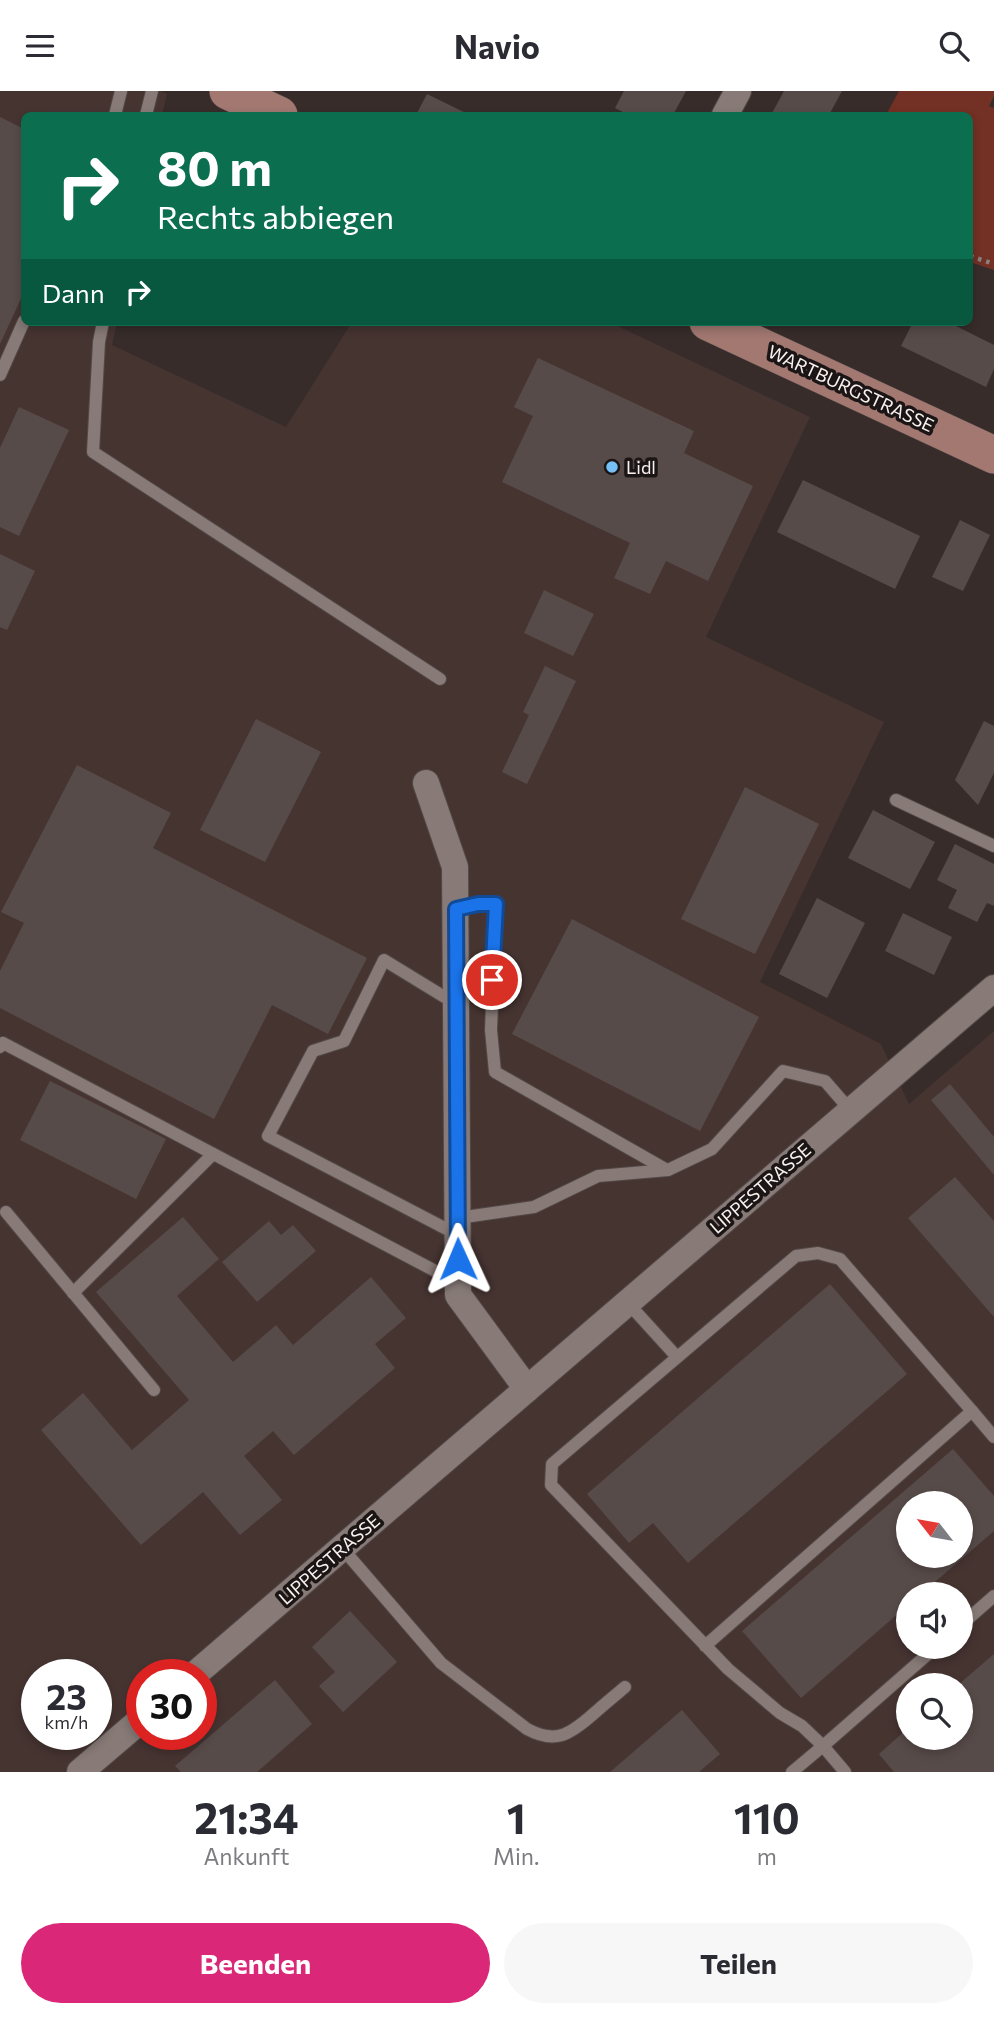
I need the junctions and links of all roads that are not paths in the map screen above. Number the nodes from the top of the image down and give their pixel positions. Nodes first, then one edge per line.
1 (121, 91) edge
2 (152, 91) edge
3 (228, 91) edge
4 (738, 91) edge
5 (116, 112) edge
6 (147, 112) edge
7 (273, 112) edge
8 (727, 112) edge
9 (22, 326) edge
10 (102, 326) edge
11 (717, 326) edge
12 (0, 375) edge
13 (994, 455) edge
14 (440, 679) dead end
15 (426, 783) dead end
16 (896, 800) dead end
17 (994, 846) edge
18 (456, 909) junction
19 (994, 988) edge
20 (456, 1004) junction
21 (0, 1047) edge
22 (851, 1111) junction
23 (213, 1154) junction
24 (668, 1170) junction
25 (6, 1212) dead end
26 (458, 1227) junction
27 (458, 1283) junction
28 (73, 1293) junction
29 (627, 1303) junction
30 (677, 1357) junction
31 (527, 1389) junction
32 (154, 1390) dead end
33 (972, 1411) junction
34 (994, 1437) edge
35 (342, 1548) junction
36 (994, 1596) edge
37 (973, 1614) edge
38 (705, 1646) junction
39 (213, 1659) edge
40 (922, 1659) edge
41 (625, 1687) dead end
42 (126, 1733) edge
43 (822, 1746) junction
44 (80, 1772) edge
45 (792, 1772) edge
46 (845, 1772) edge

1 - 5 lane
2 - 6 lane
3 - 7 main road
4 - 8 street
9 - 12 lane
10 - 14 lane
11 - 13 main road, WARTBURGSTRASSE
15 - 18 street
16 - 17 lane
18 - 20 street
18 - 24 lane
19 - 22 street, LIPPESTRASSE
20 - 26 street
20 - 26 lane
21 - 23 lane
22 - 24 lane
22 - 29 street, LIPPESTRASSE
23 - 27 lane
23 - 28 lane
24 - 26 lane
25 - 28 lane
26 - 27 street
27 - 31 street
28 - 32 lane
29 - 30 lane
29 - 31 street, LIPPESTRASSE
30 - 33 lane
30 - 38 lane
31 - 35 street, LIPPESTRASSE
33 - 34 lane
33 - 38 lane
35 - 39 street, LIPPESTRASSE
35 - 41 lane
36 - 37 lane
38 - 43 lane
40 - 43 lane
42 - 44 street
43 - 45 lane
43 - 46 lane

